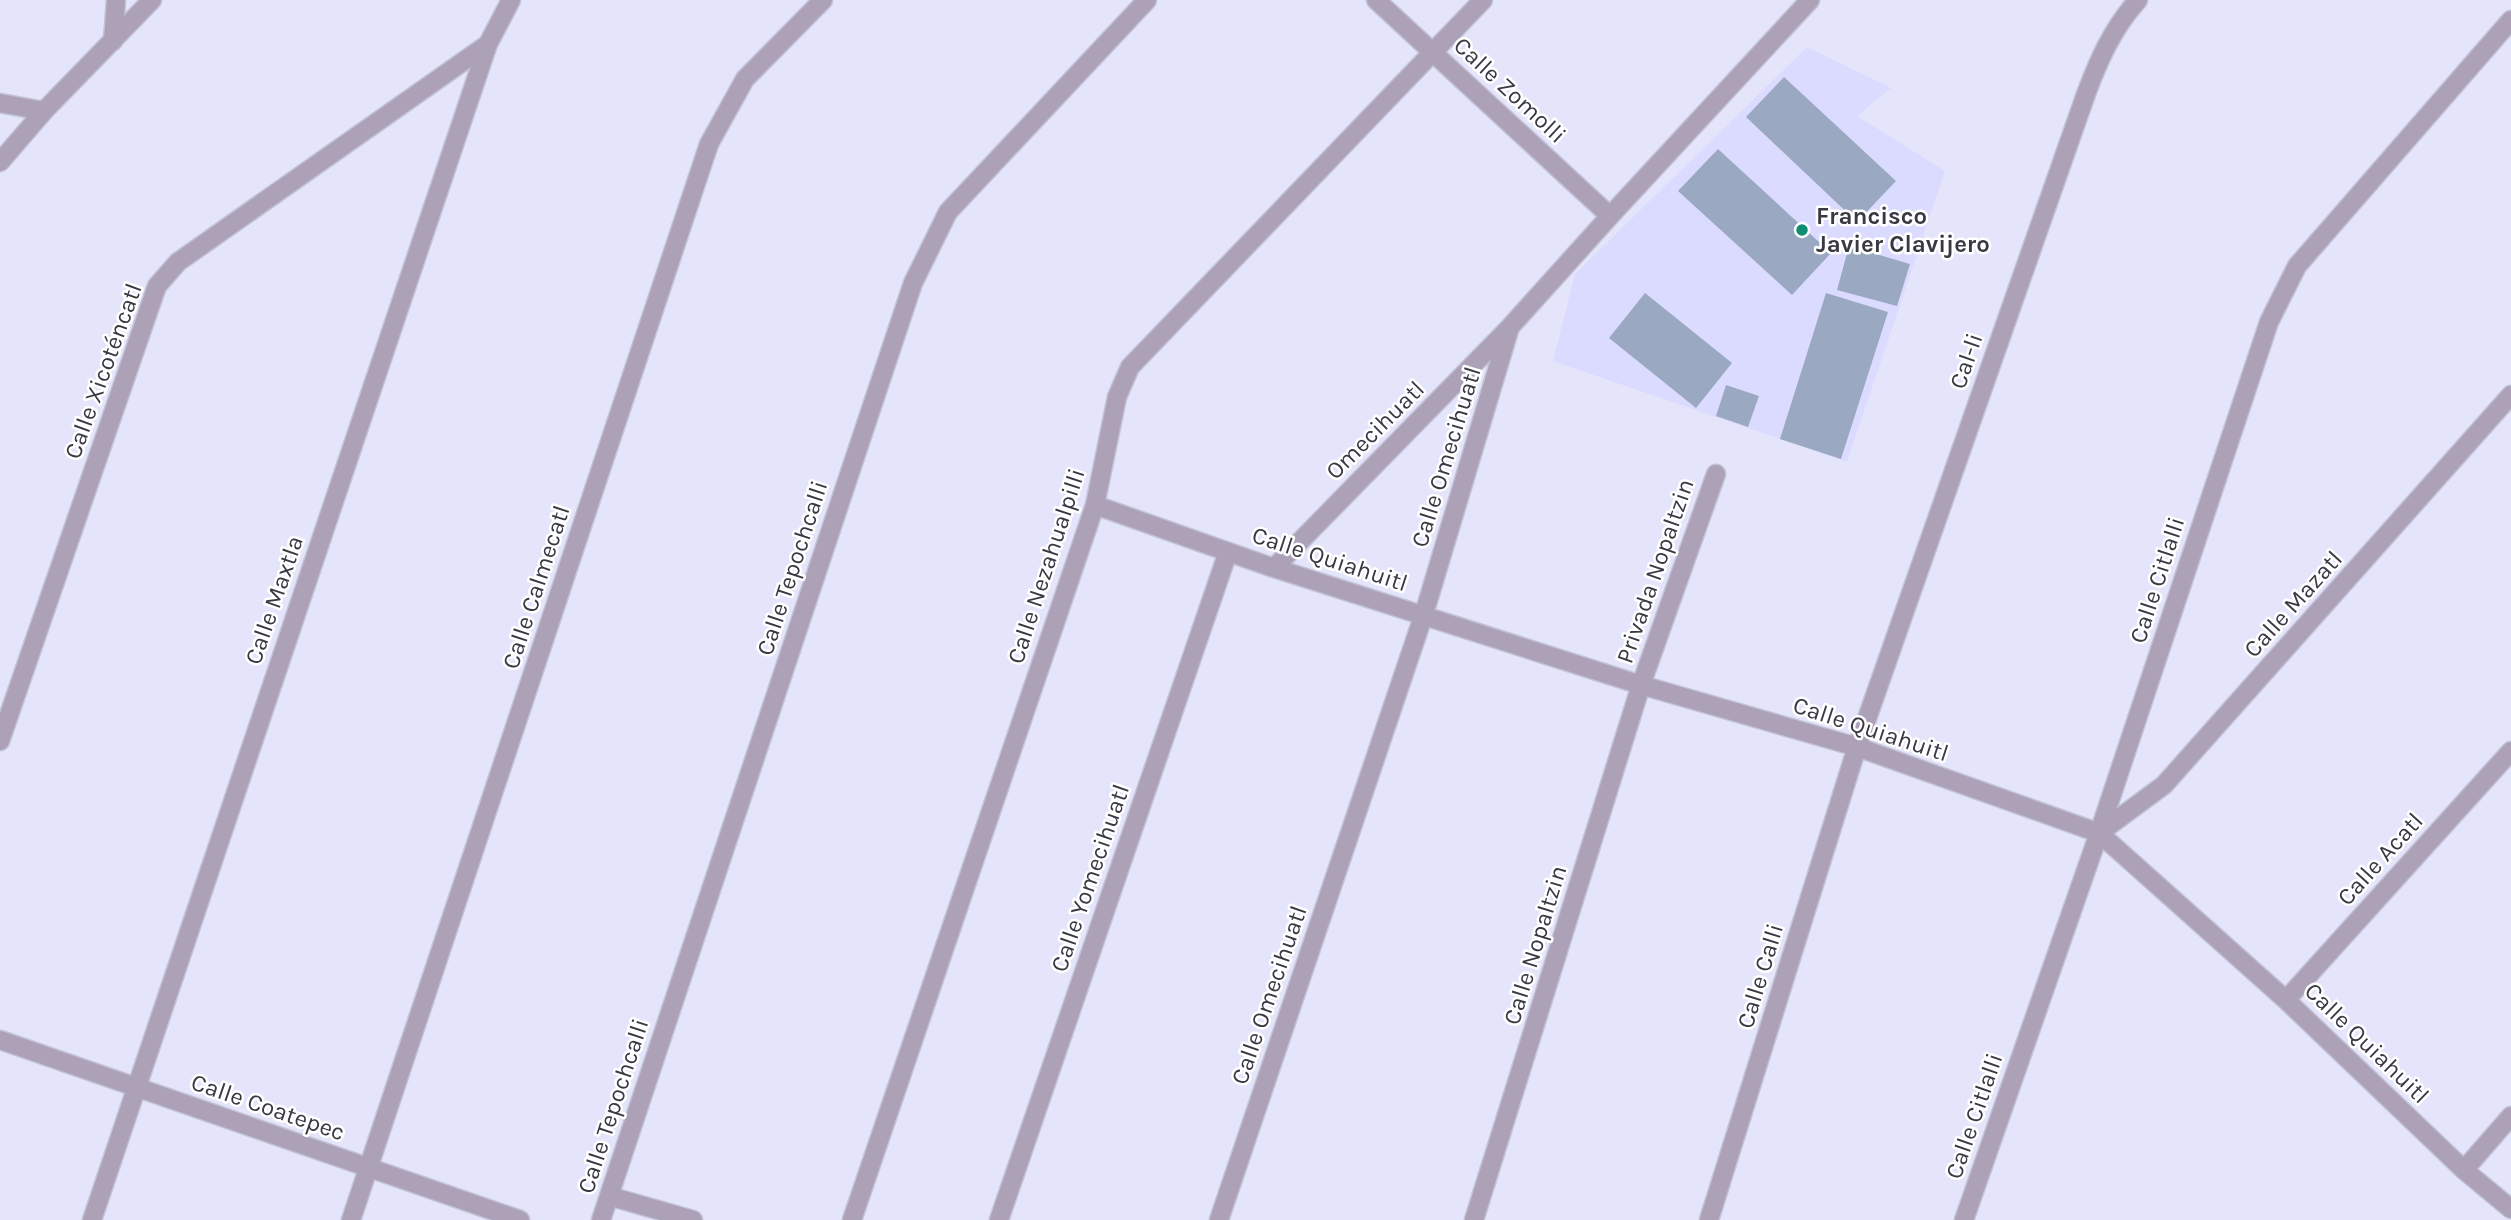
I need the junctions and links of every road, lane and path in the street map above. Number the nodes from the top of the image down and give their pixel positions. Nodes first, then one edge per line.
1 (116, 0) edge
2 (152, 0) edge
3 (511, 0) edge
4 (823, 0) edge
5 (1147, 0) edge
6 (1376, 0) edge
7 (1483, 0) edge
8 (1810, 0) edge
9 (2138, 0) edge
10 (2511, 20) edge
11 (113, 41) junction
12 (488, 44) junction
13 (1434, 53) junction
14 (0, 103) edge
15 (44, 111) junction
16 (0, 162) edge
17 (1610, 216) junction
18 (1510, 327) junction
19 (2511, 395) edge
20 (1716, 474) dead end
21 (1095, 505) junction
22 (1228, 552) junction
23 (1274, 568) junction
24 (1424, 614) junction
25 (1642, 685) junction
26 (0, 741) edge
27 (1857, 747) junction
28 (2511, 751) edge
29 (2099, 833) junction
30 (2286, 1000) junction
31 (0, 1040) edge
32 (136, 1087) junction
33 (2511, 1116) edge
34 (369, 1168) junction
35 (2464, 1170) junction
36 (609, 1196) junction
37 (2511, 1209) edge
38 (92, 1220) edge
39 (351, 1220) edge
40 (520, 1220) edge
41 (601, 1220) edge
42 (693, 1220) edge
43 (852, 1220) edge
44 (999, 1220) edge
45 (1219, 1220) edge
46 (1474, 1220) edge
47 (1709, 1220) edge
48 (1964, 1220) edge

1 - 11 street
2 - 11 street
3 - 12 street, Calle Maxtla
4 - 34 street, Calle Calmecatl
5 - 36 street, Calle Tepochcalli
6 - 13 street, Calle Zomolli
7 - 13 street, Calle Nezahualpilli
8 - 17 street, Calle Omecihuatl
9 - 27 street, Cal-li
10 - 29 street, Calle Citlalli
11 - 15 street
12 - 26 street, Calle Xicoténcatl
12 - 32 street, Calle Maxtla
13 - 17 street, Calle Zomolli
13 - 21 street, Calle Nezahualpilli
14 - 15 street
15 - 16 street
17 - 18 street, Calle Omecihuatl
18 - 23 street, Omecihuatl
18 - 24 street, Calle Omecihuatl
19 - 29 street, Calle Mazatl
20 - 25 street, Privada Nopaltzin
21 - 22 street, Calle Quiahuitl
21 - 43 street, Calle Nezahualpilli
22 - 23 street, Calle Quiahuitl
22 - 44 street, Calle Yomecihuatl
23 - 24 street, Calle Quiahuitl
24 - 25 street, Calle Quiahuitl
24 - 45 street, Calle Omecihuatl
25 - 27 street, Calle Quiahuitl
25 - 46 street, Calle Nopaltzin
27 - 29 street, Calle Quiahuitl
27 - 47 street, Calle Calli
28 - 30 street, Calle Acatl
29 - 30 street, Calle Quiahuitl
29 - 48 street, Calle Citlalli
30 - 35 street, Calle Quiahuitl
31 - 32 street, Calle Coatepec
32 - 34 street, Calle Coatepec
32 - 38 street, Calle Maxtla
33 - 35 street
34 - 39 street, Calle Calmecatl
34 - 40 street, Calle Coatepec
35 - 37 street, Calle Quiahuitl
36 - 41 street, Calle Tepochcalli
36 - 42 street

